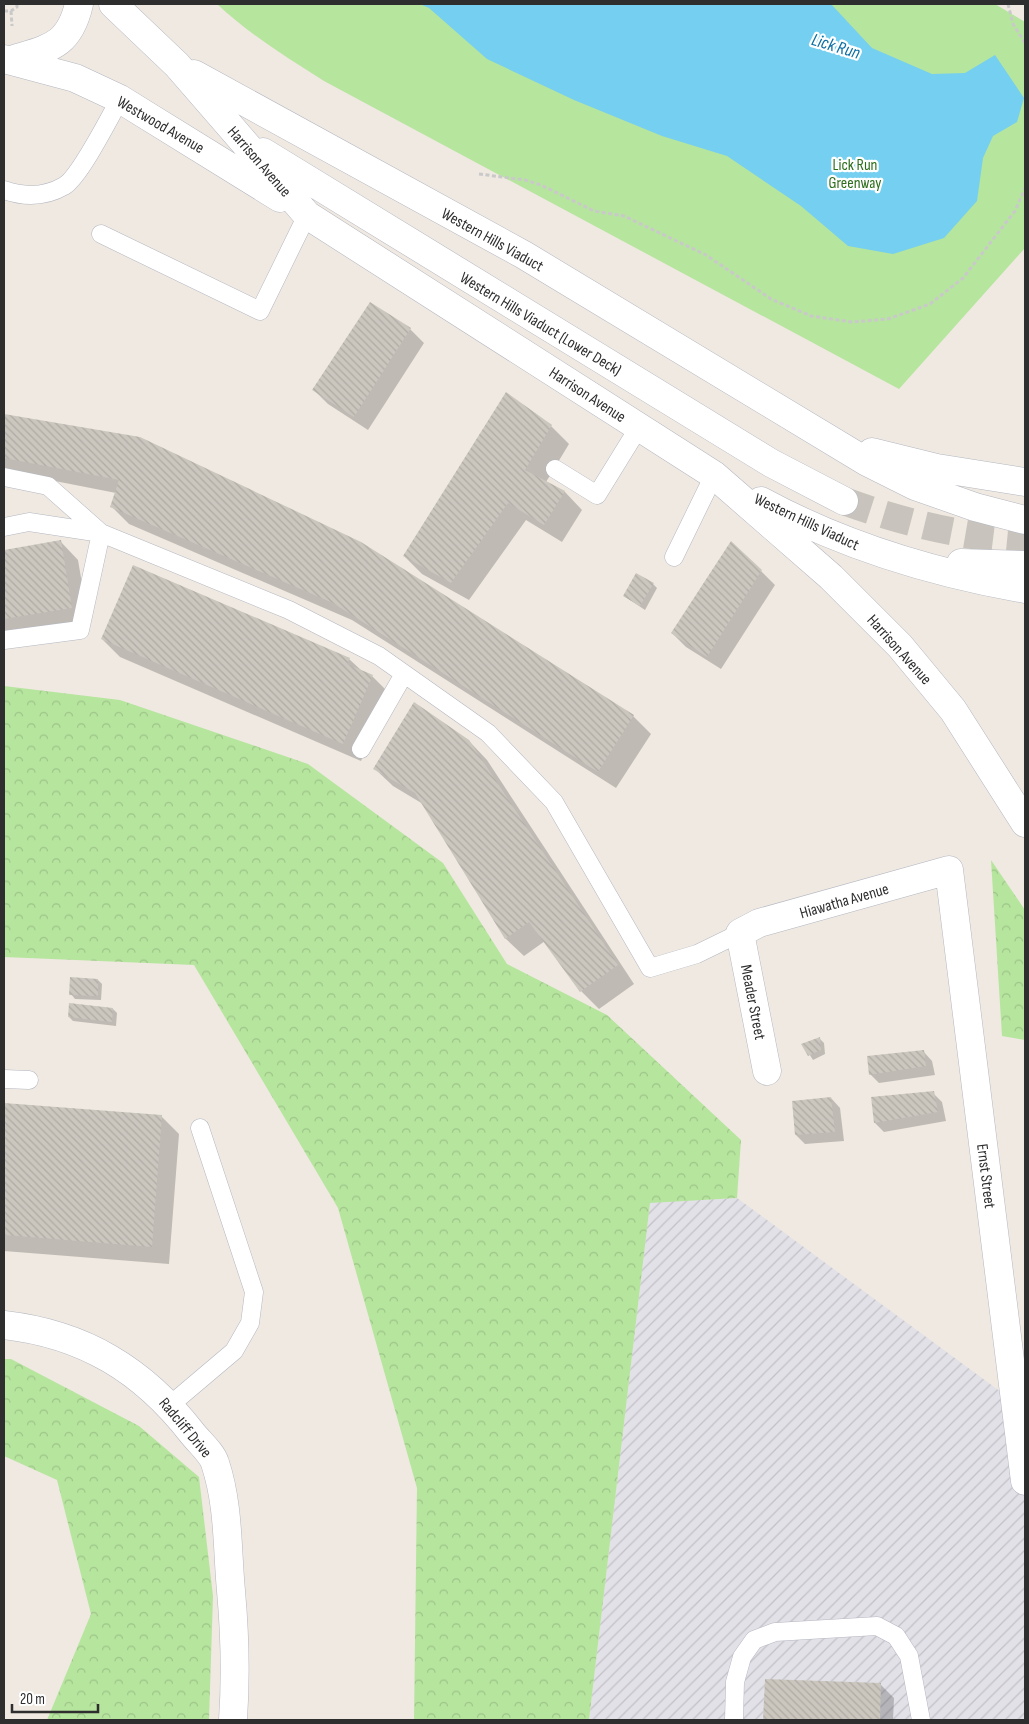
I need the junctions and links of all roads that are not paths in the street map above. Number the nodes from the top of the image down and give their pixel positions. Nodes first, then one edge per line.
1 (80, 4) edge
2 (113, 4) edge
3 (7, 60) edge
4 (177, 65) junction
5 (120, 98) junction
6 (242, 139) junction
7 (4, 190) edge
8 (307, 215) junction
9 (101, 234) dead end
10 (639, 427) junction
11 (870, 457) junction
12 (555, 468) dead end
13 (714, 475) junction
14 (4, 477) edge
15 (1025, 482) edge
16 (844, 501) tunnel mouth
17 (1025, 520) edge
18 (4, 527) edge
19 (101, 533) junction
20 (674, 557) dead end
21 (904, 559) junction
22 (1025, 565) edge
23 (1025, 589) edge
24 (4, 640) edge
25 (404, 674) junction
26 (361, 749) dead end
27 (1025, 823) edge
28 (949, 870) joint
29 (740, 933) junction
30 (767, 1070) dead end
31 (4, 1078) edge
32 (29, 1080) dead end
33 (200, 1128) dead end
34 (4, 1325) edge
35 (169, 1406) junction
36 (1025, 1481) edge
37 (233, 1720) edge
38 (734, 1720) edge
39 (922, 1720) edge

1 - 3 main road
2 - 4 main road, Harrison Avenue
3 - 5 main road, Westwood Avenue
4 - 6 main road, Harrison Avenue
4 - 11 main road, Western Hills Viaduct
5 - 7 lane
5 - 8 main road, Westwood Avenue
6 - 8 main road, Harrison Avenue
6 - 16 main road, Western Hills Viaduct (Lower Deck)
8 - 9 lane
8 - 10 main road, Harrison Avenue
10 - 12 lane
10 - 13 main road, Harrison Avenue
11 - 15 main road
11 - 17 main road
13 - 20 lane
13 - 21 main road, Western Hills Viaduct
13 - 27 main road, Harrison Avenue
14 - 19 lane
18 - 19 lane
19 - 24 lane
19 - 25 lane
21 - 22 main road
21 - 23 main road
25 - 26 lane
25 - 29 lane
28 - 29 main road, Hiawatha Avenue
28 - 36 main road, Ernst Street
29 - 30 main road, Meader Street
31 - 32 lane
33 - 35 lane
34 - 35 main road, Radcliff Drive
35 - 37 main road, Radcliff Drive
38 - 39 lane

